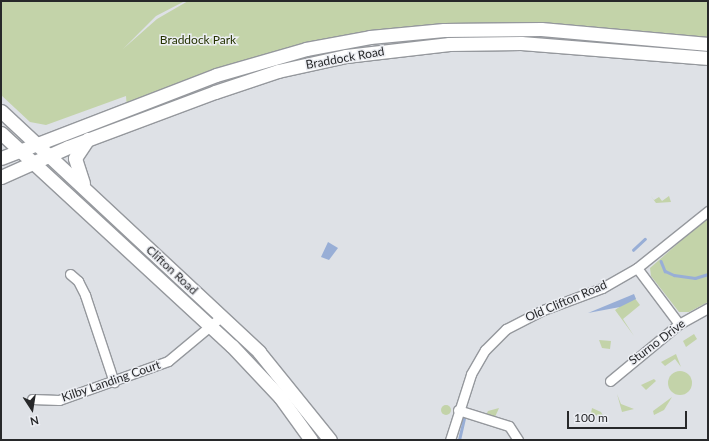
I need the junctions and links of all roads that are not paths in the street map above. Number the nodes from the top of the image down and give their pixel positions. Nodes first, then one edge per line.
1 (708, 44) edge
2 (708, 58) edge
3 (1, 111) edge
4 (1, 133) edge
5 (88, 139) junction
6 (35, 143) junction
7 (20, 150) junction
8 (49, 155) junction
9 (1, 158) edge
10 (33, 162) junction
11 (1, 177) edge
12 (91, 194) junction
13 (708, 211) edge
14 (637, 268) junction
15 (70, 274) dead end
16 (708, 308) edge
17 (222, 316) junction
18 (679, 324) junction
19 (211, 327) junction
20 (610, 381) dead end
21 (114, 382) junction
22 (32, 399) dead end
23 (458, 410) junction
24 (311, 440) edge
25 (330, 440) edge
26 (450, 440) edge
27 (518, 440) edge

1 - 6 main road, Braddock Road
2 - 5 main road, Braddock Road
3 - 6 main road, Clifton Road
4 - 7 main road, Clifton Road
5 - 8 main road, Braddock Road
5 - 12 main road
6 - 7 main road, Braddock Road
6 - 8 main road, Clifton Road
7 - 9 main road, Braddock Road
7 - 10 main road, Clifton Road
8 - 10 main road, Braddock Road
8 - 12 main road, Clifton Road
10 - 11 main road, Braddock Road
10 - 19 main road, Clifton Road
12 - 17 main road, Clifton Road
13 - 14 street, Old Clifton Road
14 - 18 street
14 - 23 street, Old Clifton Road
15 - 21 street
16 - 18 street, Sturno Drive
17 - 19 street, Kilby Landing Court
17 - 25 main road, Clifton Road
18 - 20 street, Sturno Drive
19 - 21 street, Kilby Landing Court
19 - 24 main road, Clifton Road
21 - 22 street, Kilby Landing Court
23 - 26 street, Old Clifton Road
23 - 27 street

